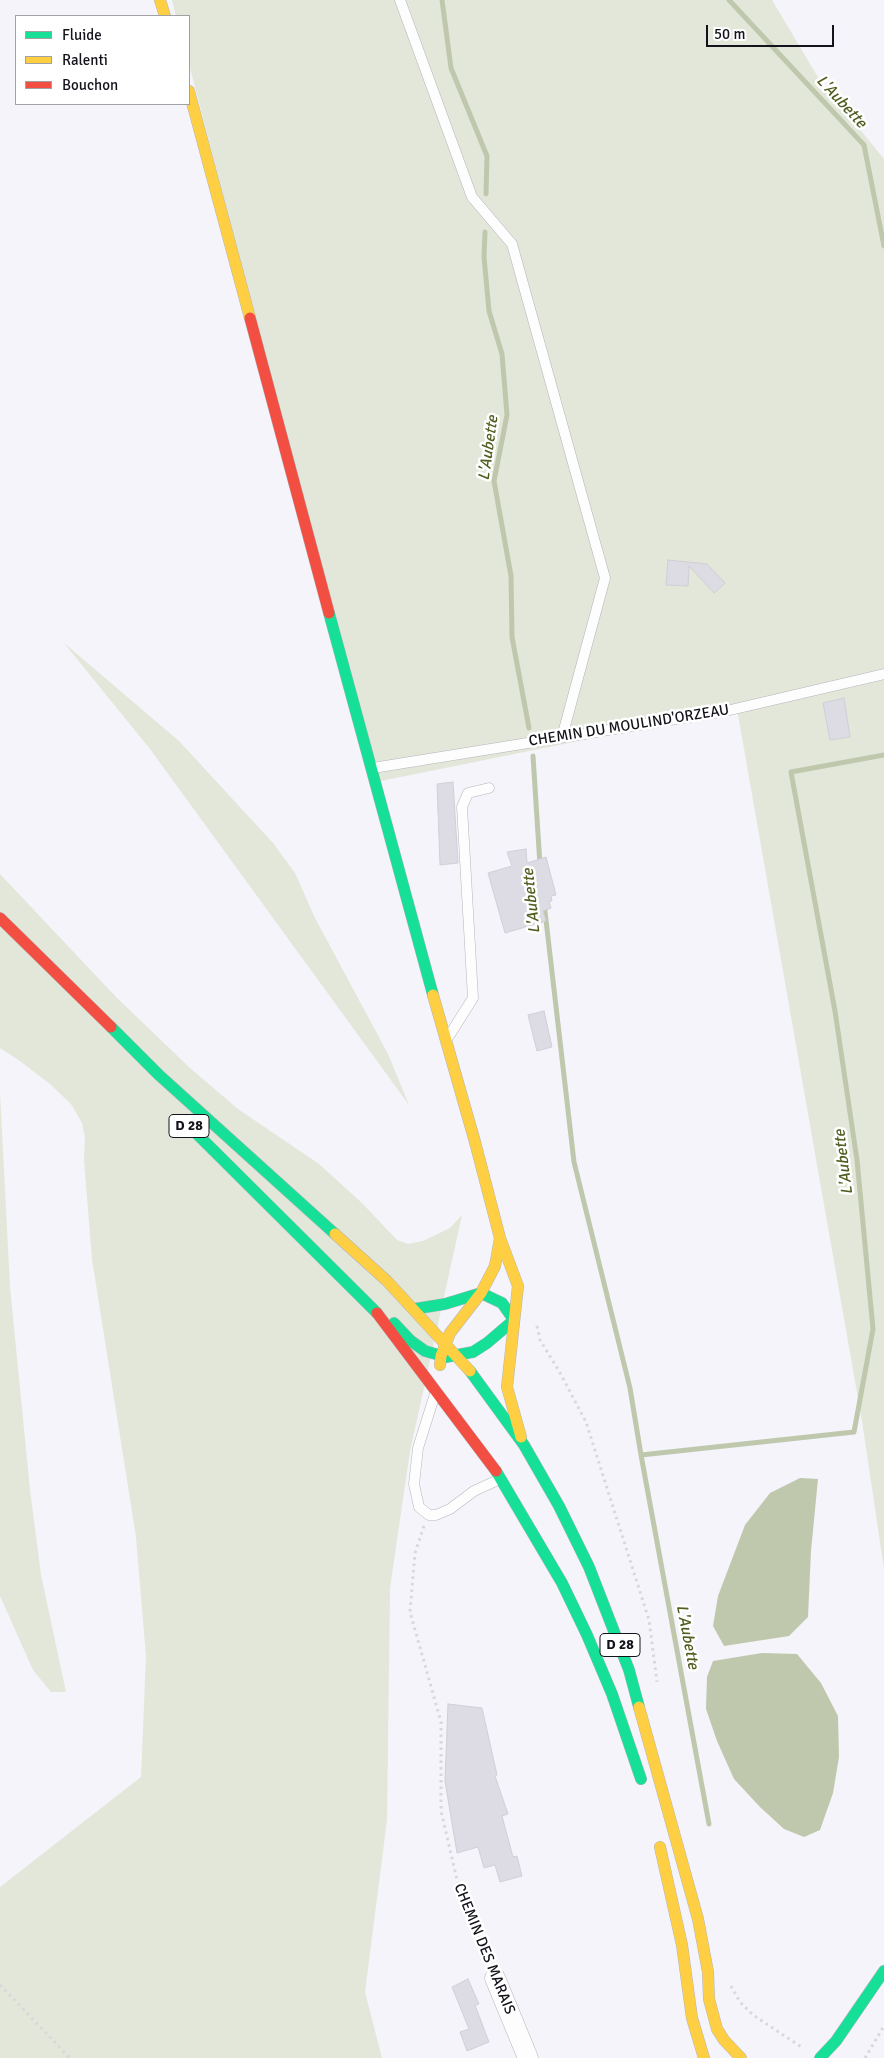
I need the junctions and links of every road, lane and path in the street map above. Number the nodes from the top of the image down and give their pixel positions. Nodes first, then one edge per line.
1 (160, 0) edge
2 (400, 0) edge
3 (165, 15) edge
4 (190, 95) edge
5 (884, 674) edge
6 (562, 737) junction
7 (372, 768) junction
8 (489, 788) dead end
9 (0, 918) edge
10 (446, 1042) junction
11 (177, 1115) dead end
12 (500, 1238) junction
13 (481, 1292) junction
14 (414, 1308) junction
15 (378, 1314) junction
16 (514, 1320) junction
17 (536, 1321) dead end
18 (445, 1343) junction
19 (441, 1356) junction
20 (457, 1356) junction
21 (437, 1388) junction
22 (524, 1445) junction
23 (501, 1478) junction
24 (429, 1515) junction
25 (657, 1687) dead end
26 (644, 1789) dead end
27 (656, 1833) dead end
28 (884, 1971) edge
29 (495, 1978) joint
30 (729, 1982) dead end
31 (0, 1985) edge
32 (884, 2026) edge
33 (808, 2054) dead end
34 (70, 2058) edge
35 (528, 2058) edge
36 (704, 2058) edge
37 (742, 2058) edge
38 (820, 2058) edge
39 (865, 2058) edge

1 - 3 main road
2 - 6 lane
4 - 7 main road
5 - 6 lane, CHEMIN DU MOULIND'ORZEAU
6 - 7 lane, CHEMIN DU MOULIND'ORZEAU
7 - 10 main road
8 - 10 lane
9 - 14 main road, D 28
10 - 12 main road
11 - 15 main road, D 28
12 - 13 main road
12 - 16 main road
13 - 14 main road
13 - 16 main road
13 - 18 main road
14 - 18 main road, D 28
15 - 19 main road
15 - 21 main road, D 28
16 - 20 main road
16 - 22 main road
17 - 25 path
18 - 19 main road
18 - 20 main road, D 28
19 - 20 main road
19 - 21 main road
20 - 22 main road, D 28
21 - 23 main road, D 28
21 - 24 lane
22 - 37 main road, D 28
23 - 24 lane
23 - 26 main road, D 28
24 - 29 path, CHEMIN DES MARAIS
27 - 36 main road
28 - 38 main road
29 - 35 street, CHEMIN DES MARAIS
30 - 33 path
31 - 34 path
32 - 39 path

